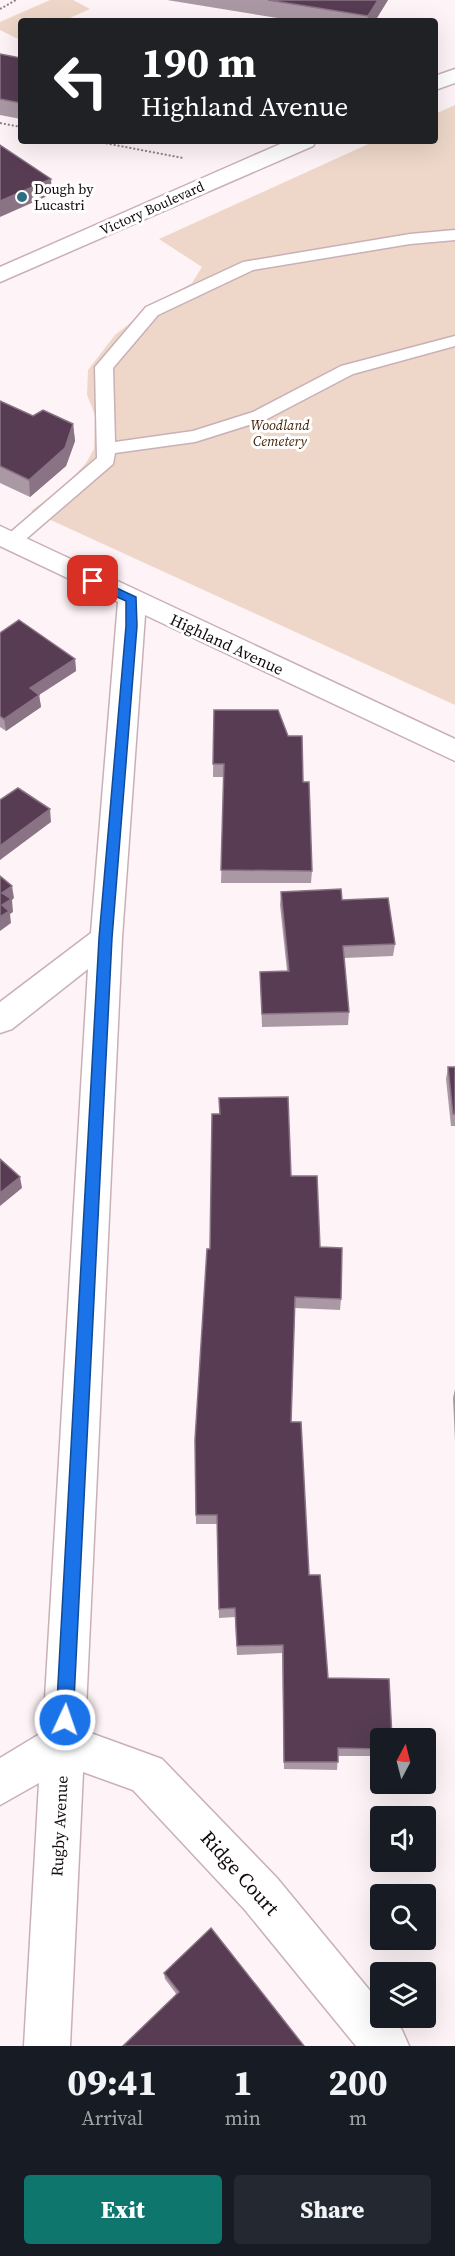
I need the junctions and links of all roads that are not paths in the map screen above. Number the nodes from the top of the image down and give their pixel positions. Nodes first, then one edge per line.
1 (455, 75) edge
2 (438, 83) edge
3 (298, 144) edge
4 (455, 235) edge
5 (0, 275) edge
6 (455, 341) edge
7 (106, 449) junction
8 (7, 544) edge
9 (132, 599) junction
10 (455, 751) edge
11 (106, 938) junction
12 (0, 1020) edge
13 (63, 1744) junction
14 (0, 1783) edge
15 (47, 2046) edge
16 (386, 2046) edge

1 - 2 street
3 - 5 street, Victory Boulevard
4 - 7 lane
6 - 7 lane
7 - 8 lane
8 - 9 street, Highland Avenue
9 - 10 street, Highland Avenue
9 - 11 street, Rugby Avenue
11 - 12 street
11 - 13 street, Rugby Avenue
13 - 14 street
13 - 15 street, Rugby Avenue
13 - 16 street, Ridge Court

